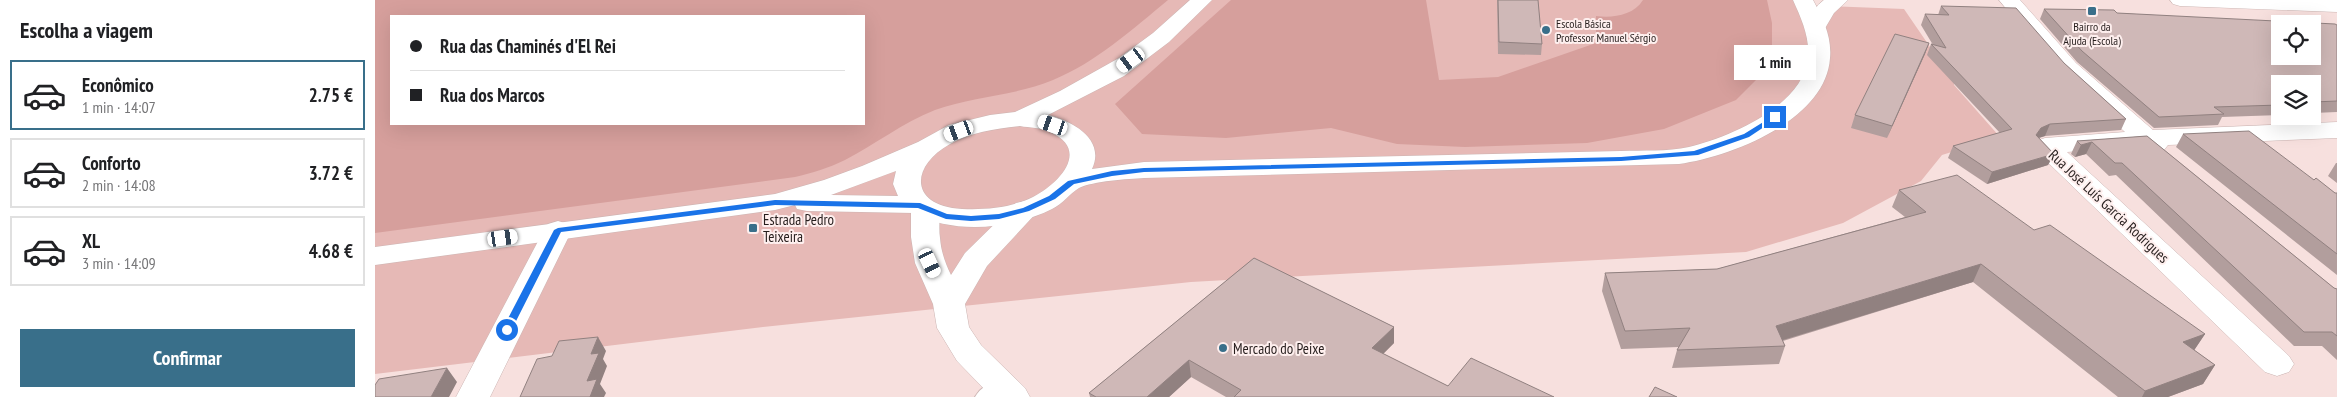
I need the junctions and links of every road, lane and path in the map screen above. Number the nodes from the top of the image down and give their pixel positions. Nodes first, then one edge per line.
1 (1202, 0) edge
2 (1803, 0) edge
3 (1839, 0) edge
4 (2009, 0) edge
5 (2180, 0) edge
6 (2337, 6) edge
7 (1815, 25) junction
8 (1020, 119) junction
9 (2337, 130) edge
10 (2254, 135) junction
11 (2147, 138) junction
12 (928, 147) junction
13 (2284, 158) edge
14 (2178, 163) edge
15 (1071, 182) junction
16 (775, 202) junction
17 (922, 207) junction
18 (1026, 209) junction
19 (558, 230) junction
20 (375, 256) edge
21 (949, 304) junction
22 (2277, 364) dead end
23 (1000, 393) edge
24 (473, 397) edge

1 - 8 street
2 - 7 street
3 - 7 street
4 - 11 street
5 - 6 street
7 - 15 street
8 - 12 street
8 - 15 street
9 - 10 street, Rua José Luís Garcia Rodrigues
10 - 11 street, Rua José Luís Garcia Rodrigues
10 - 13 street
11 - 14 street
11 - 22 street, Rua José Luís Garcia Rodrigues
12 - 16 street
12 - 17 street
15 - 18 street
16 - 17 street
16 - 19 street
17 - 18 street
17 - 21 street
18 - 21 street
19 - 20 street
19 - 24 street
21 - 23 street

